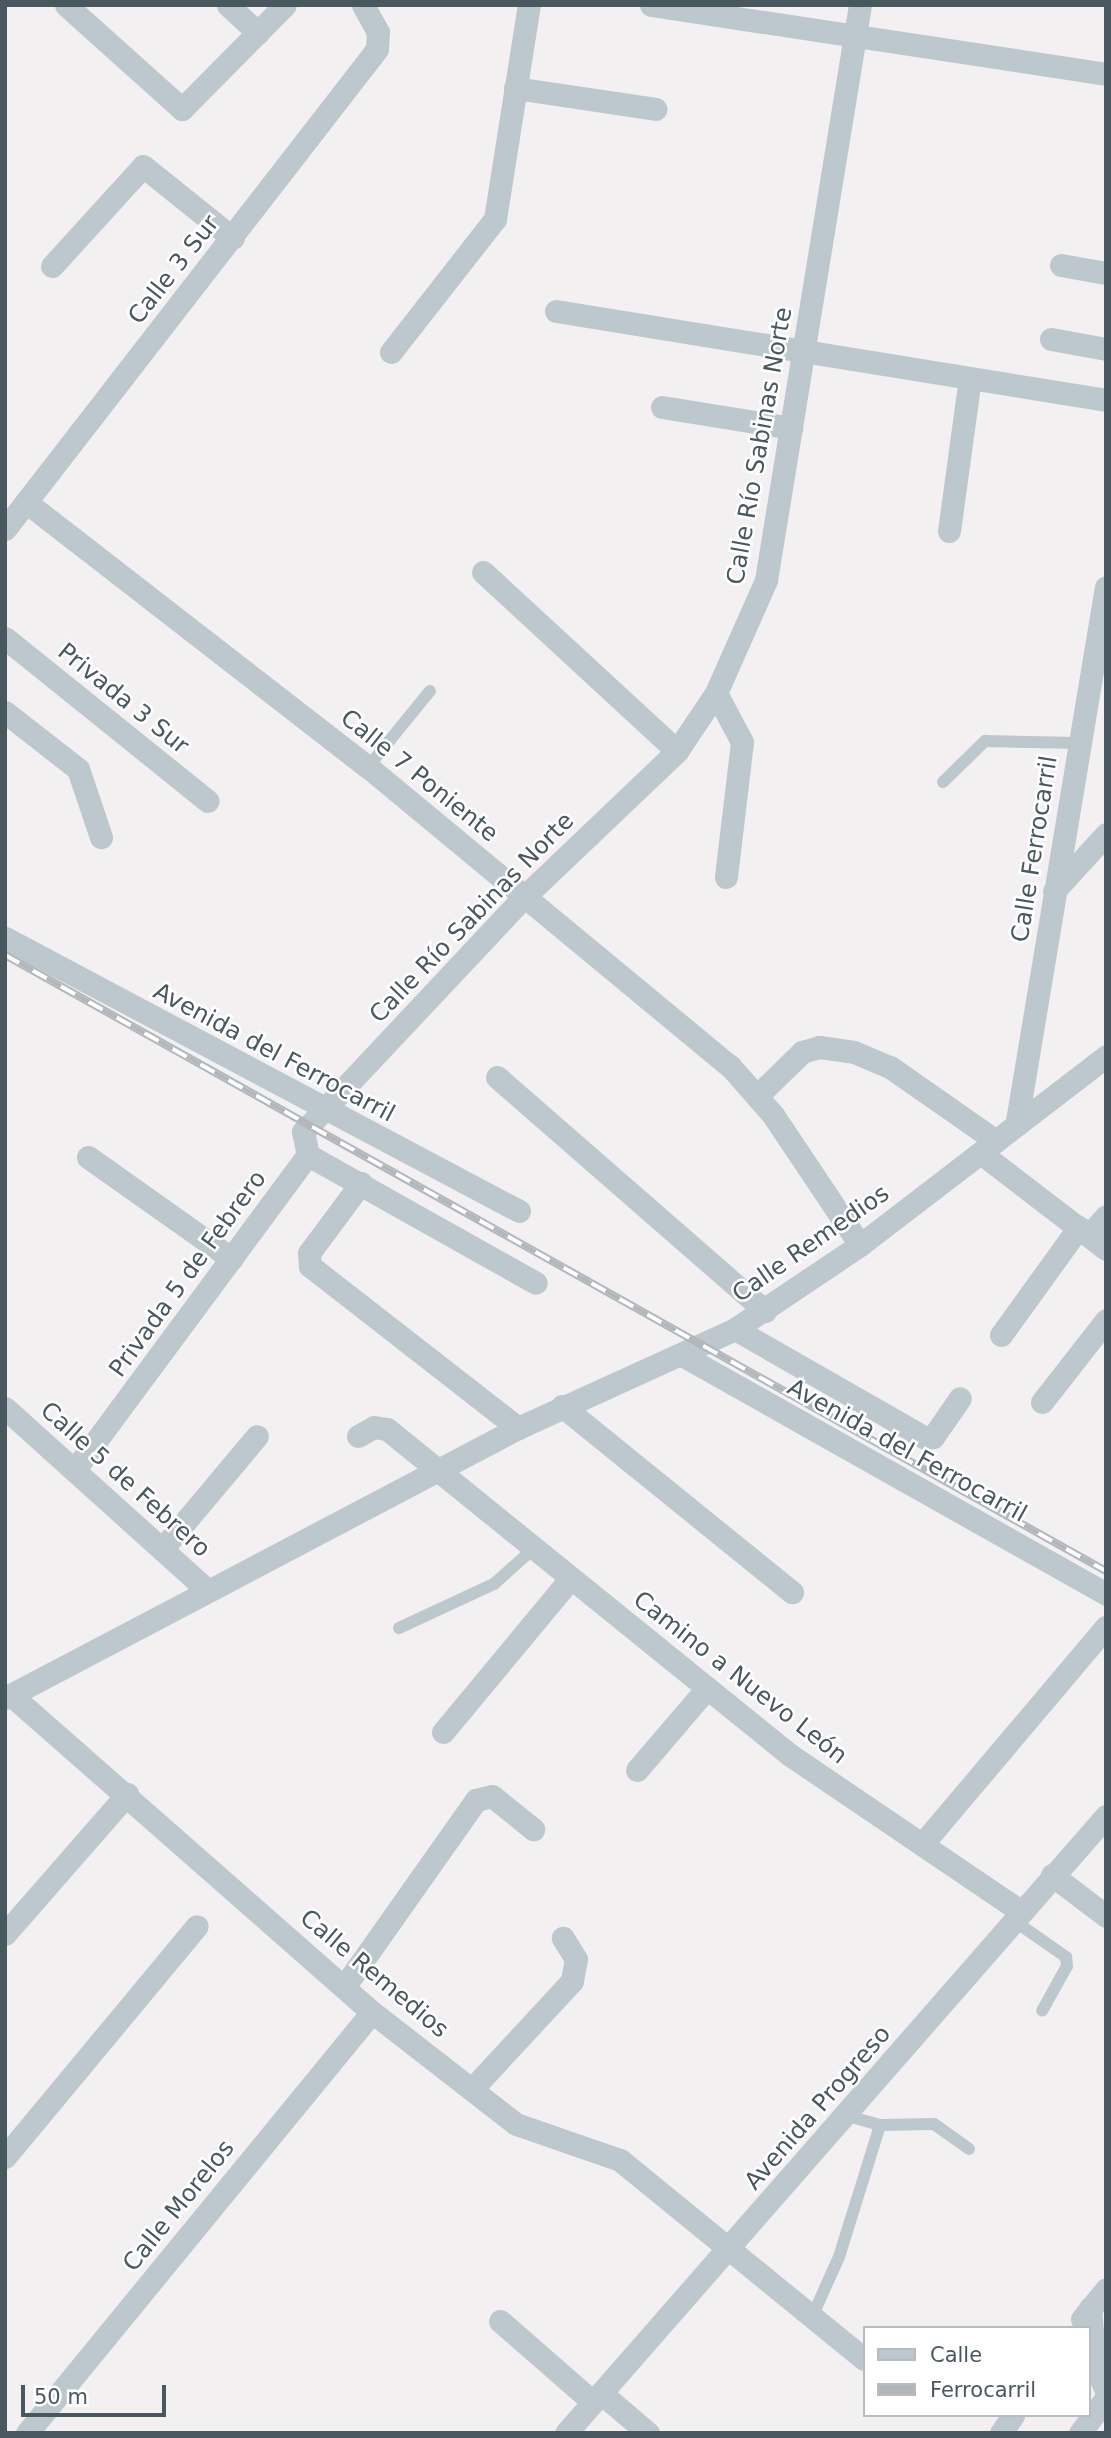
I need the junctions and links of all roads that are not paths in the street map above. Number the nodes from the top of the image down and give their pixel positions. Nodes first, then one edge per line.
1 (66, 5) edge
2 (228, 5) edge
3 (285, 5) edge
4 (362, 5) edge
5 (529, 5) edge
6 (651, 5) edge
7 (860, 5) edge
8 (258, 33) junction
9 (855, 36) junction
10 (1106, 75) edge
11 (515, 88) junction
12 (655, 109) dead end
13 (233, 238) junction
14 (1061, 265) dead end
15 (52, 266) dead end
16 (1106, 273) edge
17 (556, 311) dead end
18 (1051, 340) dead end
19 (1106, 349) edge
20 (391, 352) dead end
21 (803, 352) junction
22 (970, 378) junction
23 (1106, 400) edge
24 (662, 407) dead end
25 (791, 429) junction
26 (26, 502) junction
27 (5, 529) edge
28 (949, 531) dead end
29 (483, 572) dead end
30 (1106, 587) edge
31 (5, 638) edge
32 (430, 691) dead end
33 (716, 693) junction
34 (1096, 707) edge
35 (5, 712) edge
36 (1079, 743) junction
37 (677, 751) junction
38 (368, 767) junction
39 (943, 782) dead end
40 (208, 801) dead end
41 (1106, 834) edge
42 (101, 838) dead end
43 (726, 877) dead end
44 (1054, 892) junction
45 (525, 896) junction
46 (5, 938) edge
47 (1106, 1056) edge
48 (497, 1077) dead end
49 (758, 1095) junction
50 (323, 1110) junction
51 (1017, 1121) junction
52 (989, 1147) junction
53 (308, 1155) junction
54 (88, 1157) dead end
55 (361, 1183) junction
56 (519, 1211) dead end
57 (1106, 1216) edge
58 (1091, 1237) edge
59 (860, 1245) junction
60 (232, 1259) junction
61 (536, 1283) dead end
62 (765, 1311) junction
63 (1106, 1320) edge
64 (735, 1329) junction
65 (1001, 1335) dead end
66 (682, 1355) junction
67 (960, 1398) dead end
68 (1042, 1402) dead end
69 (562, 1406) junction
70 (5, 1408) edge
71 (517, 1428) junction
72 (257, 1436) dead end
73 (358, 1436) dead end
74 (76, 1468) junction
75 (438, 1471) junction
76 (163, 1548) junction
77 (533, 1549) junction
78 (570, 1579) junction
79 (208, 1591) junction
80 (792, 1592) dead end
81 (1106, 1594) edge
82 (1106, 1627) edge
83 (399, 1628) dead end
84 (707, 1688) junction
85 (8, 1696) edge
86 (443, 1732) dead end
87 (637, 1770) dead end
88 (127, 1794) junction
89 (1106, 1816) edge
90 (533, 1829) dead end
91 (924, 1842) junction
92 (1052, 1875) junction
93 (1016, 1916) junction
94 (1106, 1916) edge
95 (197, 1926) dead end
96 (5, 1934) edge
97 (563, 1938) dead end
98 (344, 1987) junction
99 (1042, 2011) dead end
100 (372, 2012) junction
101 (472, 2088) junction
102 (848, 2116) junction
103 (880, 2125) junction
104 (969, 2148) dead end
105 (5, 2157) edge
106 (728, 2252) junction
107 (1106, 2289) edge
108 (1090, 2308) junction
109 (811, 2317) junction
110 (500, 2321) dead end
111 (1077, 2326) edge
112 (862, 2358) edge
113 (1106, 2391) edge
114 (597, 2398) junction
115 (1106, 2398) edge
116 (1012, 2417) edge
117 (27, 2433) edge
118 (566, 2433) edge
119 (648, 2433) edge
120 (1001, 2433) edge
121 (1080, 2433) edge

1 - 8 street
2 - 8 street
3 - 8 street
4 - 13 street, Calle 3 Sur
5 - 11 street
6 - 9 street
7 - 9 street, Calle Río Sabinas Norte
9 - 10 street
9 - 21 street, Calle Río Sabinas Norte
11 - 12 street
11 - 20 street
13 - 15 street
13 - 26 street, Calle 3 Sur
14 - 16 street
17 - 21 street
18 - 19 street
21 - 22 street
21 - 25 street, Calle Río Sabinas Norte
22 - 23 street
22 - 28 street
24 - 25 street
25 - 33 street, Calle Río Sabinas Norte
26 - 27 street, Calle 3 Sur
26 - 38 street, Calle 7 Poniente
29 - 37 street
30 - 34 street, Calle Ferrocarril
31 - 40 street, Privada 3 Sur
32 - 38 lane
33 - 37 street, Calle Río Sabinas Norte
33 - 43 street
34 - 36 street, Calle Ferrocarril
35 - 42 street
36 - 39 lane
36 - 44 street, Calle Ferrocarril
37 - 45 street, Calle Río Sabinas Norte
38 - 45 street, Calle 7 Poniente
41 - 44 street
44 - 51 street, Calle Ferrocarril
45 - 49 street, Calle 7 Poniente
45 - 50 street, Calle Río Sabinas Norte
46 - 50 street, Avenida del Ferrocarril
47 - 51 street, Calle Remedios
48 - 62 street
49 - 52 street
49 - 59 street, Calle 7 Poniente
50 - 53 street
50 - 56 street, Avenida del Ferrocarril
51 - 52 street, Calle Remedios
52 - 58 street
52 - 59 street, Calle Remedios
53 - 55 street
53 - 60 street, Privada 5 de Febrero
54 - 60 street
55 - 61 street
55 - 71 street
57 - 58 street
58 - 65 street
59 - 62 street, Calle Remedios
60 - 74 street, Privada 5 de Febrero
62 - 64 street, Calle Remedios
63 - 68 street
64 - 66 street, Calle Remedios
64 - 67 street
66 - 69 street, Calle Remedios
66 - 81 street, Avenida del Ferrocarril
69 - 71 street, Calle Remedios
69 - 80 street
70 - 74 street, Calle 5 de Febrero
71 - 75 street, Calle Remedios
72 - 76 street
73 - 75 street, Camino a Nuevo León
74 - 76 street, Calle 5 de Febrero
75 - 77 street, Camino a Nuevo León
75 - 79 street, Calle Remedios
76 - 79 street, Calle 5 de Febrero
77 - 78 street, Camino a Nuevo León
77 - 83 lane
78 - 84 street, Camino a Nuevo León
78 - 86 street
79 - 85 street, Calle Remedios
82 - 91 street
84 - 87 street
84 - 91 street, Camino a Nuevo León
85 - 88 street, Calle Remedios
88 - 96 street
88 - 98 street, Calle Remedios
89 - 92 street, Avenida Progreso
90 - 98 street
91 - 93 street, Camino a Nuevo León
92 - 93 street, Avenida Progreso
92 - 94 street
93 - 99 lane
93 - 102 street, Avenida Progreso
95 - 105 street
97 - 101 street
98 - 100 street, Calle Remedios
100 - 101 street, Calle Remedios
100 - 117 street, Calle Morelos
101 - 106 street, Calle Remedios
102 - 103 lane
102 - 106 street, Avenida Progreso
103 - 104 lane
103 - 109 lane
106 - 109 street, Calle Remedios
106 - 114 street, Avenida Progreso
107 - 108 street
108 - 111 street
108 - 113 street
109 - 112 street, Calle Remedios
110 - 114 street
114 - 118 street, Avenida Progreso
114 - 119 street
115 - 121 street
116 - 120 street

